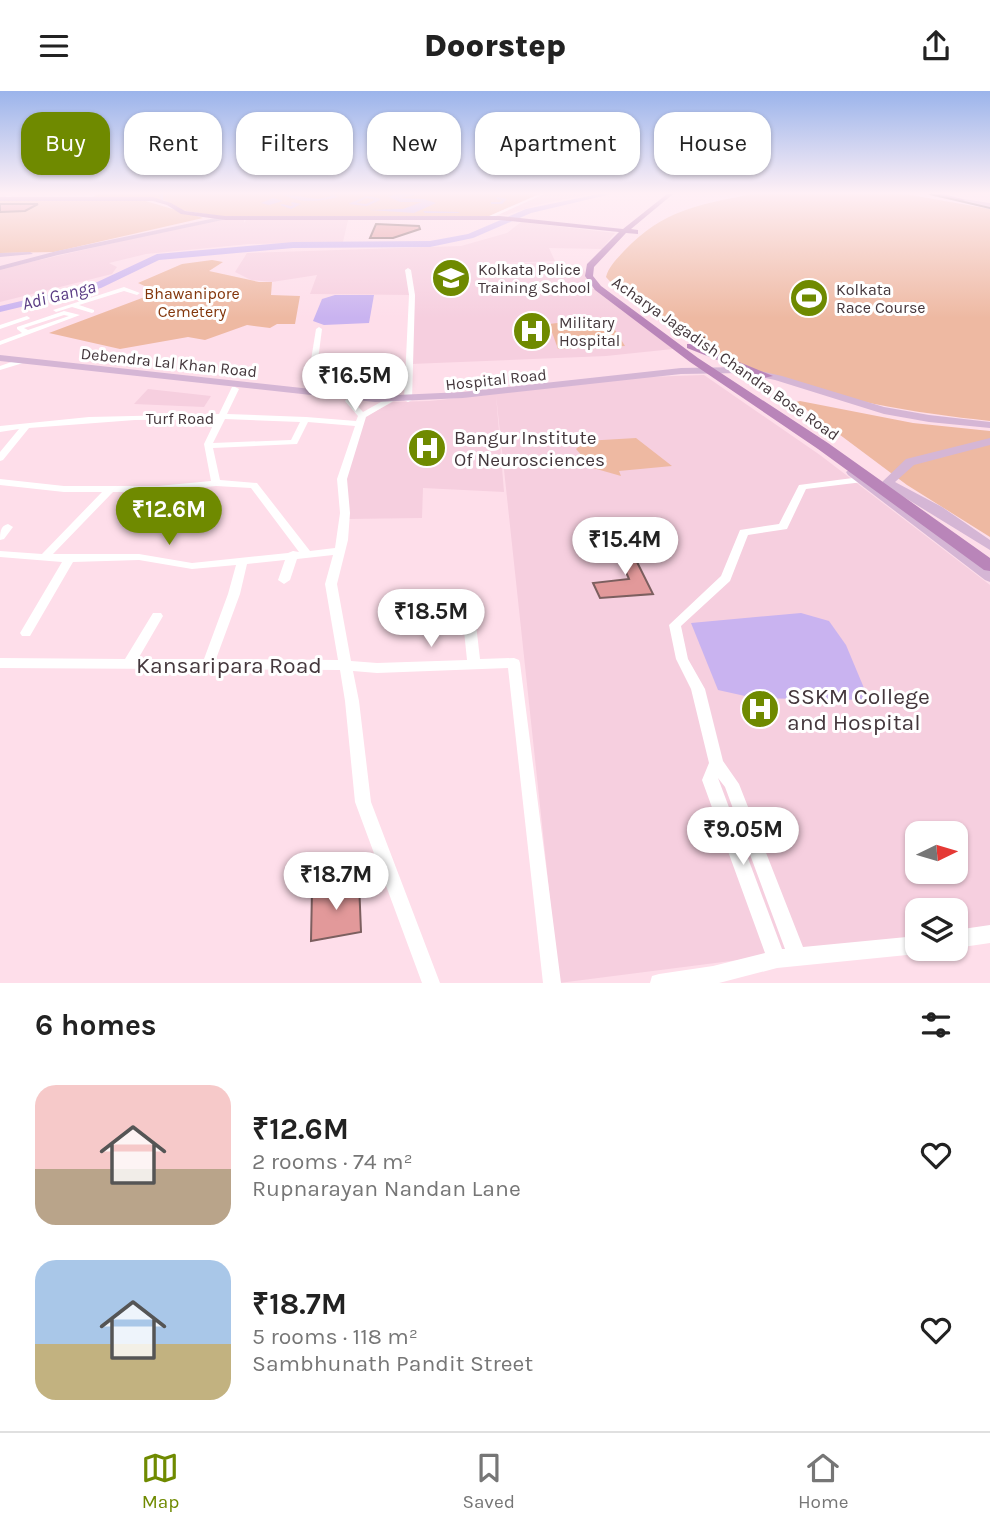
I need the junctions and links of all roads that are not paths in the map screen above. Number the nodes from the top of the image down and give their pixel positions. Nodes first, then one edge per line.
1 (136, 236) edge
2 (626, 236) edge
3 (0, 255) edge
4 (38, 255) junction
5 (0, 268) edge
6 (408, 271) dead end
7 (137, 293) dead end
8 (99, 297) junction
9 (114, 301) dead end
10 (72, 305) junction
11 (51, 306) dead end
12 (58, 309) junction
13 (630, 309) junction
14 (92, 311) dead end
15 (0, 329) edge
16 (318, 329) dead end
17 (29, 333) junction
18 (13, 338) junction
19 (0, 343) edge
20 (691, 346) junction
21 (0, 360) edge
22 (16, 362) junction
23 (0, 368) edge
24 (722, 372) junction
25 (767, 376) junction
26 (235, 389) junction
27 (310, 391) junction
28 (350, 399) junction
29 (408, 400) junction
30 (388, 401) junction
31 (221, 418) junction
32 (306, 419) junction
33 (361, 420) junction
34 (26, 426) junction
35 (990, 427) edge
36 (0, 429) edge
37 (990, 441) edge
38 (209, 446) junction
39 (0, 458) edge
40 (865, 479) junction
41 (0, 482) edge
42 (216, 483) junction
43 (886, 487) junction
44 (110, 489) junction
45 (151, 489) junction
46 (134, 515) dead end
47 (938, 523) junction
48 (8, 527) dead end
49 (0, 537) edge
50 (990, 546) edge
51 (340, 551) junction
52 (306, 553) junction
53 (0, 554) edge
54 (293, 554) junction
55 (990, 555) edge
56 (45, 557) junction
57 (69, 559) junction
58 (243, 560) junction
59 (990, 566) edge
60 (990, 577) edge
61 (284, 580) dead end
62 (424, 609) dead end
63 (157, 616) dead end
64 (26, 632) dead end
65 (0, 663) edge
66 (129, 664) junction
67 (208, 665) junction
68 (474, 665) junction
69 (344, 666) junction
70 (716, 763) junction
71 (990, 935) edge
72 (968, 938) edge
73 (905, 946) edge
74 (797, 956) junction
75 (777, 959) junction
76 (430, 983) edge
77 (552, 983) edge
78 (659, 983) edge

1 - 4 main road
2 - 13 highway, Acharya Jagadish Chandra Bose Road
3 - 4 main road
4 - 5 main road
6 - 29 street
7 - 8 street
8 - 9 street
8 - 10 street
10 - 12 street
10 - 14 street
11 - 12 street
12 - 15 street
13 - 20 highway, Acharya Jagadish Chandra Bose Road
13 - 24 highway, Acharya Jagadish Chandra Bose Road
15 - 18 street
16 - 27 street
17 - 17 street
17 - 18 street
18 - 19 street
20 - 24 highway, Acharya Jagadish Chandra Bose Road
20 - 25 highway
21 - 22 main road, Hospital Road
22 - 23 street
22 - 26 main road, Hospital Road
22 - 27 main road, Debendra Lal Khan Road
24 - 25 main road, Hospital Road
24 - 29 main road
24 - 30 main road, Hospital Road
24 - 35 main road, Hospital Road
24 - 40 highway, Acharya Jagadish Chandra Bose Road
24 - 43 highway, Acharya Jagadish Chandra Bose Road
25 - 35 main road, Hospital Road
26 - 28 main road, Hospital Road
26 - 31 street
27 - 28 main road, Debendra Lal Khan Road
28 - 30 main road, Hospital Road
28 - 33 street
29 - 30 main road
30 - 33 street
31 - 32 street, Turf Road
31 - 34 street, Turf Road
31 - 38 street
32 - 33 street, Turf Road
32 - 38 street
33 - 51 street
34 - 36 street, Turf Road
34 - 39 street
37 - 43 main road
38 - 42 street
40 - 43 highway, Acharya Jagadish Chandra Bose Road
40 - 60 main road
40 - 70 street
41 - 44 street
42 - 45 street
42 - 52 street
43 - 47 highway
43 - 50 main road, Acharya Jagadish Chandra Bose Road
44 - 45 street
44 - 56 street
45 - 46 street
47 - 55 highway
47 - 59 highway
48 - 49 street
51 - 52 street
51 - 69 street
52 - 54 street
53 - 56 street
54 - 58 street
54 - 61 street
56 - 57 street
57 - 58 street
57 - 64 street
58 - 67 street
62 - 68 street
63 - 66 street
65 - 66 street, Kansaripara Road
66 - 67 street, Kansaripara Road
67 - 69 street, Kansaripara Road
68 - 69 street, Kansaripara Road
68 - 77 street, Kansaripara Road
69 - 76 street
70 - 74 street
70 - 75 street
71 - 72 street
73 - 74 street
74 - 75 street
75 - 78 street

